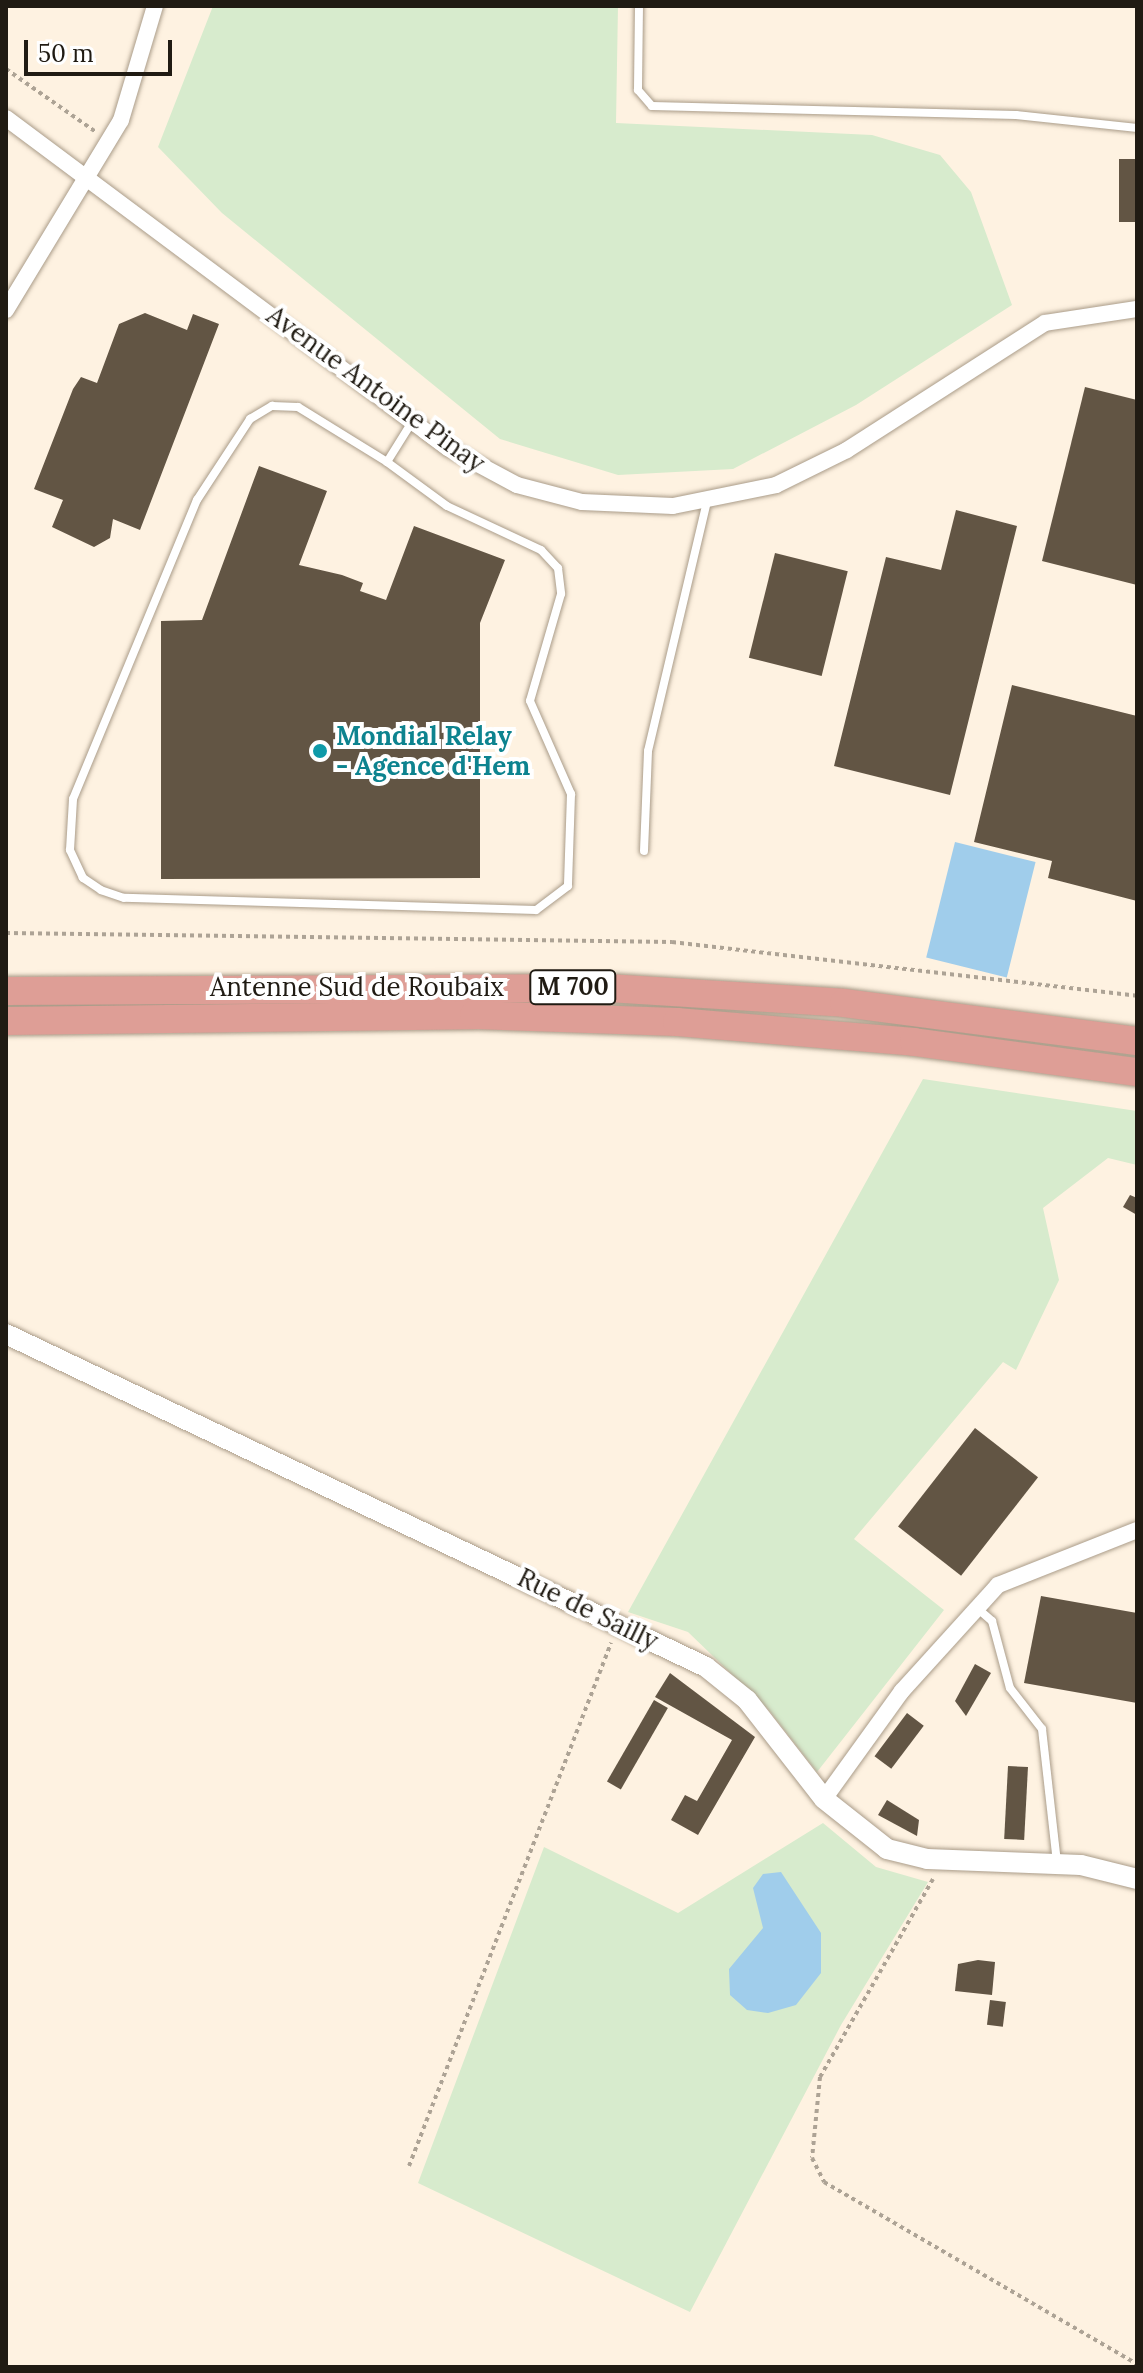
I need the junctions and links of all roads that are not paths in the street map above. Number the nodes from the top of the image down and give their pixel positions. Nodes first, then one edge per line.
1 (155, 6) edge
2 (639, 6) edge
3 (6, 118) edge
4 (1137, 128) edge
5 (91, 175) junction
6 (1137, 309) edge
7 (6, 310) edge
8 (413, 421) junction
9 (387, 462) junction
10 (707, 502) junction
11 (644, 851) dead end
12 (6, 991) edge
13 (6, 1021) edge
14 (1137, 1041) edge
15 (1137, 1072) edge
16 (6, 1334) edge
17 (1137, 1530) edge
18 (977, 1608) junction
19 (824, 1799) junction
20 (1057, 1862) junction
21 (1137, 1879) edge

1 - 5 street
2 - 4 lane
3 - 5 street, Avenue Antoine Pinay
5 - 7 street
5 - 8 street, Avenue Antoine Pinay
6 - 10 street, Avenue Antoine Pinay
8 - 9 lane
8 - 10 street, Avenue Antoine Pinay
9 - 9 lane
10 - 11 lane
12 - 14 highway, Antenne Sud de Roubaix / M 700
13 - 15 highway, Antenne Sud de Roubaix / M 700
16 - 19 street, Rue de Sailly
17 - 18 street
18 - 19 street
18 - 20 lane
19 - 20 street, Rue de Sailly
20 - 21 street, Rue de Sailly

